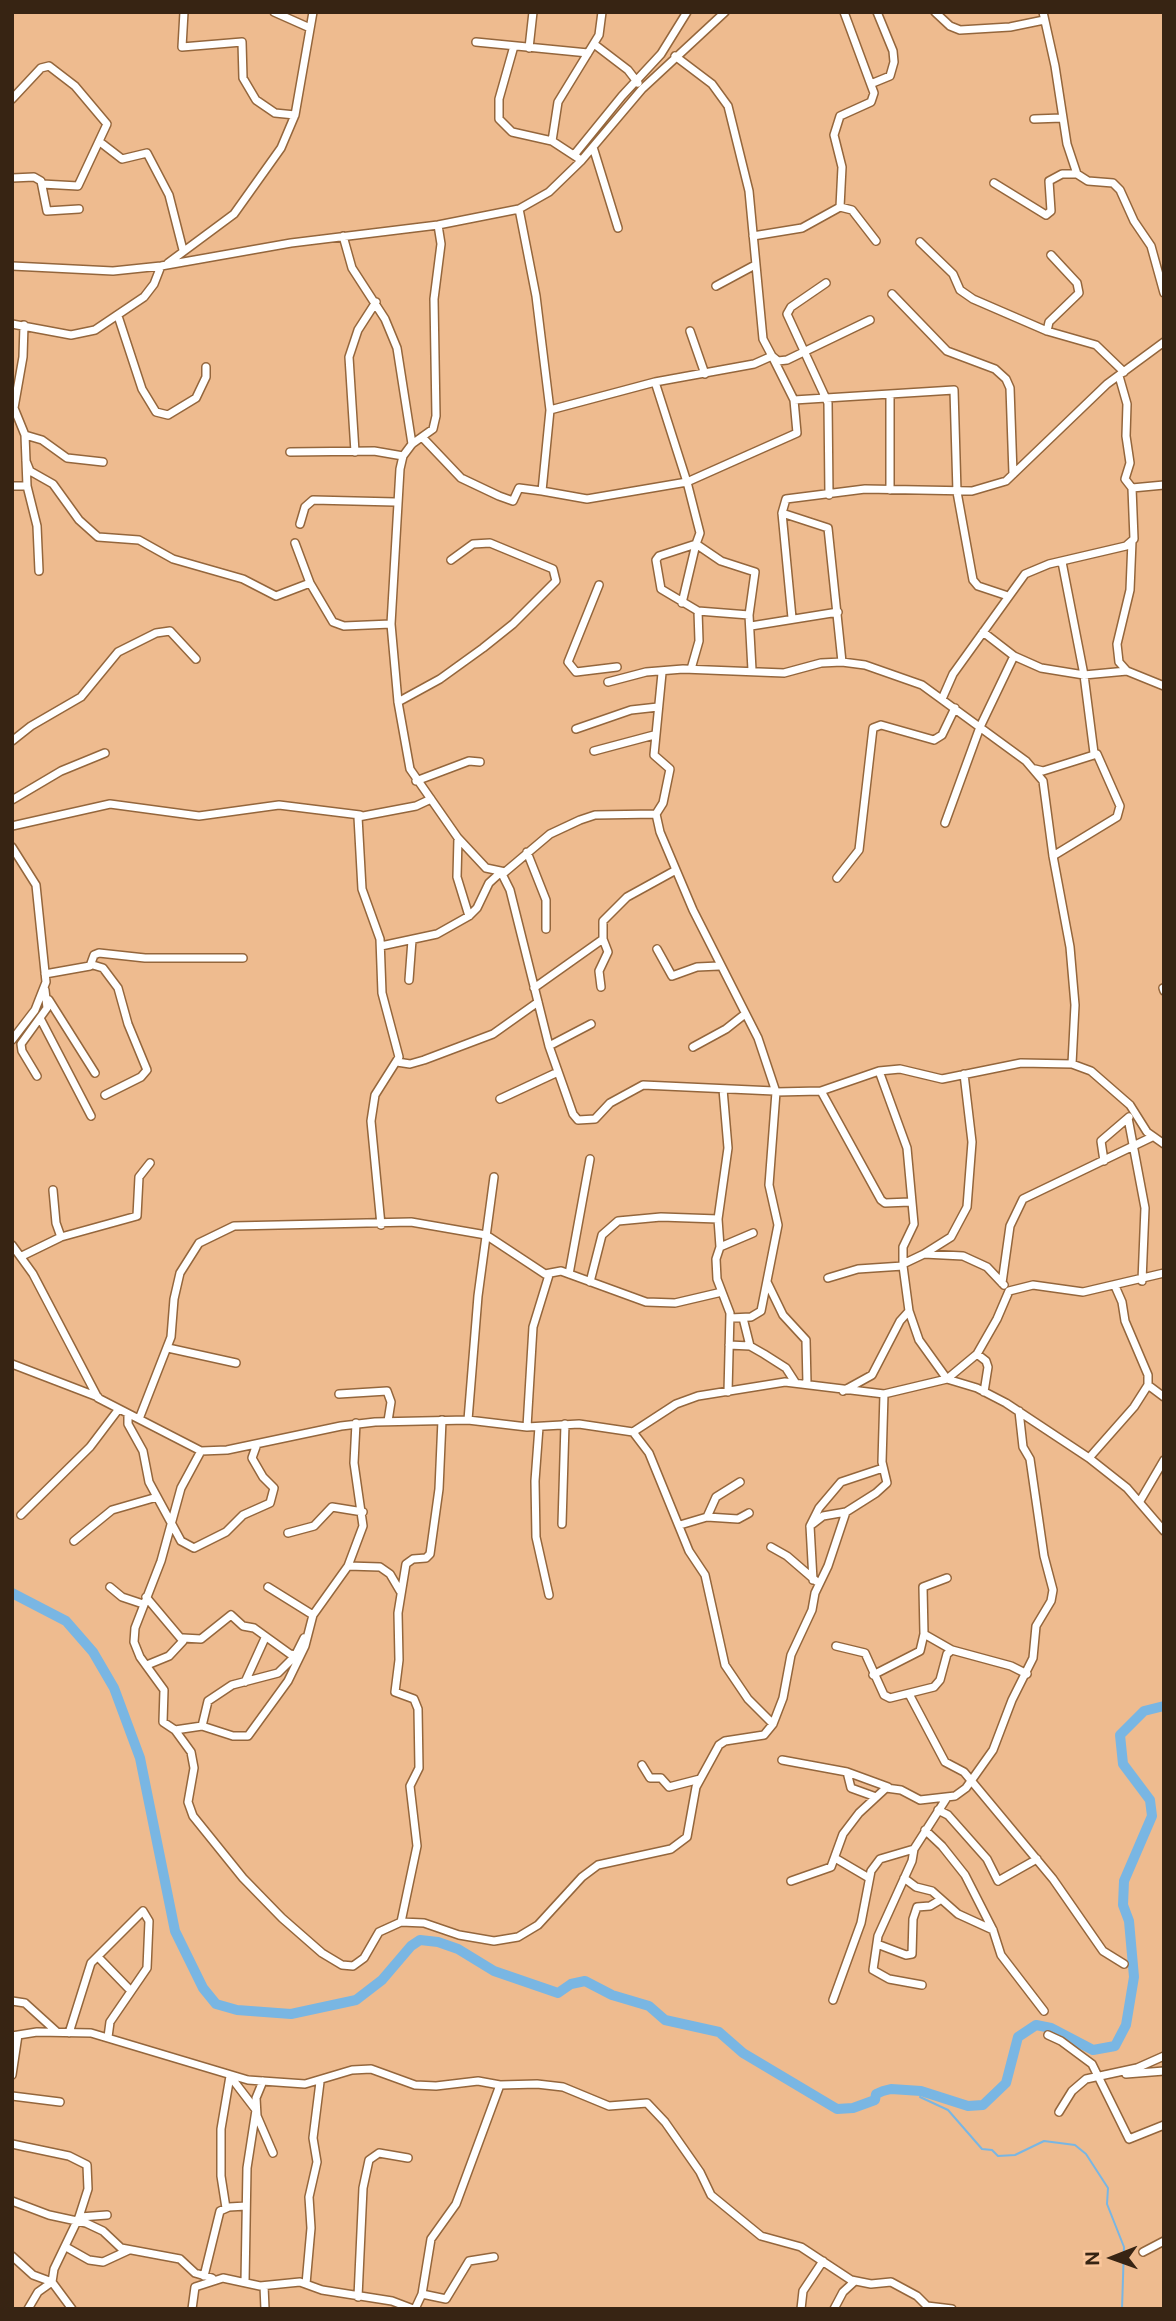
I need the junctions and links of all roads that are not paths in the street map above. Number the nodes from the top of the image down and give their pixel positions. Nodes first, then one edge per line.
1 (184, 12) edge
2 (274, 12) edge
3 (313, 12) edge
4 (533, 12) edge
5 (602, 12) edge
6 (687, 12) edge
7 (724, 12) edge
8 (844, 12) edge
9 (877, 12) edge
10 (935, 12) edge
11 (1043, 16) edge
12 (310, 28) junction
13 (476, 42) dead end
14 (594, 44) junction
15 (514, 46) junction
16 (529, 48) junction
17 (588, 53) junction
18 (675, 56) junction
19 (637, 81) junction
20 (873, 83) junction
21 (642, 89) junction
22 (12, 99) edge
23 (295, 115) junction
24 (1062, 118) junction
25 (1034, 120) dead end
26 (552, 141) junction
27 (100, 142) junction
28 (593, 147) junction
29 (578, 158) junction
30 (1077, 174) junction
31 (12, 178) edge
32 (994, 183) dead end
33 (42, 184) junction
34 (841, 207) junction
35 (79, 209) dead end
36 (519, 209) junction
37 (438, 225) junction
38 (618, 228) dead end
39 (344, 236) junction
40 (753, 236) junction
41 (876, 241) dead end
42 (920, 242) dead end
43 (183, 250) junction
44 (1051, 255) dead end
45 (1160, 263) edge
46 (164, 265) junction
47 (755, 265) junction
48 (12, 266) edge
49 (826, 283) dead end
50 (716, 286) dead end
51 (1164, 293) edge
52 (892, 294) dead end
53 (376, 303) junction
54 (118, 316) junction
55 (870, 320) dead end
56 (12, 324) edge
57 (24, 325) junction
58 (690, 331) dead end
59 (1047, 331) junction
60 (1164, 342) edge
61 (803, 353) junction
62 (772, 356) junction
63 (206, 367) dead end
64 (705, 373) junction
65 (1122, 374) junction
66 (655, 382) junction
67 (890, 394) junction
68 (825, 398) junction
69 (794, 400) junction
70 (550, 410) junction
71 (25, 435) junction
72 (422, 437) junction
73 (412, 444) junction
74 (290, 452) dead end
75 (355, 452) junction
76 (403, 456) junction
77 (26, 461) junction
78 (103, 462) dead end
79 (1013, 474) junction
80 (687, 482) junction
81 (1164, 485) edge
82 (12, 486) edge
83 (27, 486) junction
84 (1132, 488) junction
85 (890, 490) junction
86 (542, 491) junction
87 (957, 492) junction
88 (829, 495) junction
89 (396, 502) junction
90 (782, 513) junction
91 (300, 524) dead end
92 (1132, 541) junction
93 (295, 543) dead end
94 (696, 544) junction
95 (451, 560) dead end
96 (1062, 562) junction
97 (39, 571) dead end
98 (310, 583) junction
99 (599, 585) dead end
100 (1008, 596) junction
101 (682, 603) junction
102 (698, 611) junction
103 (838, 612) junction
104 (749, 615) junction
105 (792, 618) junction
106 (391, 624) junction
107 (751, 626) junction
108 (984, 632) junction
109 (1014, 656) junction
110 (196, 659) dead end
111 (842, 662) junction
112 (617, 667) dead end
113 (691, 669) junction
114 (752, 670) junction
115 (1127, 671) junction
116 (662, 673) junction
117 (1084, 675) junction
118 (608, 682) dead end
119 (1164, 685) edge
120 (942, 699) junction
121 (398, 702) junction
122 (658, 707) junction
123 (955, 708) junction
124 (980, 727) junction
125 (576, 729) dead end
126 (654, 735) junction
127 (12, 741) edge
128 (594, 751) dead end
129 (105, 753) dead end
130 (1094, 754) junction
131 (480, 762) dead end
132 (1035, 769) junction
133 (416, 780) junction
134 (431, 799) junction
135 (12, 800) edge
136 (656, 814) junction
137 (360, 815) junction
138 (945, 823) dead end
139 (12, 826) edge
140 (457, 838) junction
141 (12, 847) edge
142 (527, 852) junction
143 (1053, 856) junction
144 (676, 870) junction
145 (501, 873) junction
146 (837, 878) dead end
147 (469, 916) junction
148 (546, 929) dead end
149 (603, 939) junction
150 (412, 940) junction
151 (381, 946) junction
152 (657, 949) dead end
153 (243, 958) dead end
154 (93, 965) junction
155 (719, 965) junction
156 (46, 974) junction
157 (409, 980) dead end
158 (601, 987) dead end
159 (534, 988) junction
160 (45, 990) junction
161 (49, 1000) junction
162 (538, 1002) junction
163 (745, 1014) junction
164 (40, 1018) junction
165 (591, 1024) dead end
166 (12, 1040) edge
167 (549, 1046) junction
168 (693, 1047) dead end
169 (397, 1062) junction
170 (1072, 1064) junction
171 (879, 1071) junction
172 (558, 1072) junction
173 (95, 1073) dead end
174 (964, 1074) junction
175 (37, 1076) dead end
176 (723, 1089) junction
177 (775, 1091) junction
178 (821, 1091) junction
179 (105, 1095) dead end
180 (500, 1099) dead end
181 (1136, 1113) junction
182 (91, 1116) dead end
183 (1128, 1118) junction
184 (1152, 1137) junction
185 (1164, 1144) edge
186 (1132, 1146) junction
187 (590, 1159) dead end
188 (1104, 1161) junction
189 (150, 1163) dead end
190 (494, 1177) dead end
191 (53, 1190) dead end
192 (910, 1202) junction
193 (718, 1219) junction
194 (381, 1225) junction
195 (753, 1233) dead end
196 (486, 1234) junction
197 (61, 1237) junction
198 (720, 1247) junction
199 (13, 1248) edge
200 (924, 1254) junction
201 (22, 1256) junction
202 (903, 1265) junction
203 (1164, 1273) edge
204 (569, 1274) junction
205 (549, 1275) junction
206 (828, 1278) dead end
207 (1142, 1280) junction
208 (590, 1282) junction
209 (767, 1282) junction
210 (1002, 1283) junction
211 (1115, 1286) junction
212 (1009, 1291) junction
213 (722, 1292) junction
214 (909, 1311) junction
215 (730, 1318) junction
216 (743, 1318) junction
217 (729, 1345) junction
218 (750, 1346) junction
219 (168, 1348) junction
220 (977, 1354) junction
221 (236, 1363) dead end
222 (14, 1367) edge
223 (947, 1379) junction
224 (795, 1382) junction
225 (807, 1384) junction
226 (1148, 1385) junction
227 (843, 1391) junction
228 (728, 1392) junction
229 (984, 1392) junction
230 (338, 1394) dead end
231 (884, 1394) junction
232 (1164, 1397) edge
233 (98, 1398) junction
234 (118, 1410) junction
235 (1019, 1411) junction
236 (128, 1414) junction
237 (139, 1419) junction
238 (442, 1420) junction
239 (468, 1420) junction
240 (388, 1421) junction
241 (356, 1423) junction
242 (565, 1424) junction
243 (527, 1427) junction
244 (539, 1427) junction
245 (633, 1432) junction
246 (257, 1444) junction
247 (201, 1451) junction
248 (1089, 1458) junction
249 (1164, 1460) edge
250 (883, 1468) junction
251 (740, 1482) dead end
252 (157, 1497) junction
253 (1140, 1501) junction
254 (363, 1512) junction
255 (846, 1512) junction
256 (749, 1513) dead end
257 (21, 1515) dead end
258 (707, 1517) junction
259 (172, 1522) junction
260 (562, 1524) dead end
261 (680, 1525) junction
262 (810, 1526) junction
263 (1164, 1531) edge
264 (288, 1533) dead end
265 (74, 1541) dead end
266 (771, 1547) dead end
267 (348, 1566) junction
268 (402, 1573) junction
269 (390, 1574) junction
270 (947, 1578) dead end
271 (816, 1582) junction
272 (110, 1587) dead end
273 (268, 1587) dead end
274 (400, 1592) junction
275 (549, 1595) dead end
276 (144, 1601) junction
277 (313, 1615) junction
278 (924, 1634) junction
279 (183, 1638) junction
280 (265, 1638) junction
281 (836, 1646) dead end
282 (952, 1650) junction
283 (297, 1656) junction
284 (147, 1665) junction
285 (1027, 1674) junction
286 (873, 1675) junction
287 (245, 1682) junction
288 (909, 1694) junction
289 (773, 1724) junction
290 (202, 1726) junction
291 (175, 1730) junction
292 (782, 1760) dead end
293 (642, 1765) dead end
294 (847, 1772) junction
295 (700, 1779) junction
296 (970, 1779) junction
297 (889, 1787) junction
298 (876, 1797) junction
299 (946, 1799) junction
300 (938, 1810) junction
301 (925, 1830) junction
302 (914, 1849) junction
303 (835, 1858) junction
304 (1037, 1859) junction
305 (869, 1878) junction
306 (904, 1878) junction
307 (791, 1881) dead end
308 (940, 1899) junction
309 (401, 1922) junction
310 (993, 1930) junction
311 (877, 1944) junction
312 (98, 1957) junction
313 (1124, 1964) dead end
314 (922, 1985) dead end
315 (131, 1991) junction
316 (12, 2000) edge
317 (833, 2000) dead end
318 (1044, 2011) dead end
319 (57, 2032) junction
320 (69, 2032) junction
321 (1048, 2035) dead end
322 (15, 2036) edge
323 (108, 2037) junction
324 (1164, 2056) edge
325 (1164, 2071) edge
326 (1119, 2073) junction
327 (12, 2075) edge
328 (230, 2076) junction
329 (1097, 2076) junction
330 (263, 2081) junction
331 (320, 2082) junction
332 (500, 2085) junction
333 (12, 2096) edge
334 (60, 2102) dead end
335 (257, 2110) junction
336 (1059, 2112) dead end
337 (1164, 2125) edge
338 (12, 2144) edge
339 (273, 2153) dead end
340 (408, 2158) dead end
341 (12, 2201) edge
342 (246, 2206) junction
343 (226, 2208) junction
344 (107, 2215) dead end
345 (78, 2219) junction
346 (1164, 2241) edge
347 (66, 2247) junction
348 (129, 2250) junction
349 (1143, 2252) dead end
350 (12, 2256) edge
351 (494, 2257) dead end
352 (823, 2261) junction
353 (189, 2266) junction
354 (209, 2277) junction
355 (855, 2281) junction
356 (52, 2282) junction
357 (245, 2282) junction
358 (306, 2284) junction
359 (264, 2286) junction
360 (195, 2287) junction
361 (422, 2294) junction
362 (358, 2297) junction
363 (28, 2309) edge
364 (72, 2309) edge
365 (192, 2309) edge
366 (265, 2309) edge
367 (414, 2309) edge
368 (800, 2309) edge
369 (834, 2309) edge
370 (952, 2309) edge

1 - 23 street
2 - 12 street
3 - 12 street
4 - 16 street
5 - 14 street
6 - 19 street
7 - 18 street
8 - 20 street
9 - 20 street
10 - 11 street
11 - 24 street
12 - 23 street
13 - 15 street
14 - 17 street
14 - 19 street
15 - 16 street
15 - 26 street
16 - 17 street
17 - 26 street
18 - 21 street
18 - 40 street
19 - 21 street
19 - 29 street
20 - 34 street
21 - 28 street
22 - 27 street
23 - 43 street
24 - 25 street
24 - 30 street
26 - 29 street
27 - 33 street
27 - 43 street
28 - 29 street
28 - 38 street
29 - 36 street
30 - 32 street
30 - 45 street
31 - 33 street
33 - 35 street
34 - 40 street
34 - 41 street
36 - 37 street
36 - 70 street
37 - 39 street
37 - 72 street
39 - 46 street
39 - 53 street
40 - 47 street
42 - 59 street
43 - 46 street
44 - 59 street
45 - 51 street
46 - 48 street
46 - 54 street
47 - 50 street
47 - 62 street
49 - 61 street
52 - 79 street
53 - 73 street
53 - 75 street
54 - 57 street
54 - 63 street
55 - 61 street
56 - 57 street
57 - 71 street
58 - 64 street
59 - 65 street
60 - 65 street
61 - 62 street
61 - 68 street
62 - 64 street
62 - 69 street
64 - 66 street
65 - 79 street
65 - 84 street
66 - 70 street
66 - 80 street
67 - 68 street
67 - 85 street
67 - 87 street
68 - 69 street
68 - 88 street
69 - 80 street
70 - 86 street
71 - 77 street
71 - 78 street
72 - 73 street
72 - 86 street
73 - 76 street
74 - 75 street
75 - 76 street
76 - 89 street
77 - 83 street
77 - 98 street
79 - 87 street
80 - 86 street
80 - 94 street
81 - 84 street
82 - 83 street
83 - 97 street
84 - 92 street
85 - 87 street
85 - 88 street
87 - 100 street
88 - 90 street
89 - 91 street
89 - 106 street
90 - 103 street
90 - 105 street
92 - 96 street
92 - 115 street
93 - 98 street
94 - 101 street
94 - 101 street
94 - 104 street
95 - 121 street
96 - 100 street
96 - 117 street
98 - 106 street
99 - 112 street
100 - 108 street
101 - 102 street
102 - 104 street
102 - 113 street
103 - 105 street
103 - 111 street
104 - 107 street
105 - 107 street
106 - 121 street
107 - 114 street
108 - 109 street
108 - 120 street
109 - 117 street
109 - 124 street
110 - 127 street
111 - 114 street
111 - 120 street
113 - 114 street
113 - 116 street
115 - 117 street
115 - 119 street
116 - 118 street
116 - 122 street
117 - 130 street
120 - 123 street
121 - 133 street
122 - 125 street
122 - 126 street
123 - 124 street
123 - 146 street
124 - 132 street
124 - 138 street
126 - 128 street
126 - 136 street
129 - 135 street
130 - 132 street
130 - 143 street
131 - 133 street
132 - 143 street
133 - 134 street
134 - 137 street
134 - 140 street
136 - 142 street
136 - 144 street
137 - 139 street
137 - 151 street
140 - 145 street
140 - 147 street
141 - 156 street
142 - 145 street
142 - 148 street
143 - 170 street
144 - 149 street
144 - 155 street
145 - 147 street
145 - 159 street
147 - 150 street
149 - 158 street
149 - 159 street
150 - 151 street
150 - 157 street
151 - 169 street
152 - 155 street
153 - 154 street
154 - 156 street
154 - 179 street
155 - 163 street
156 - 160 street
159 - 162 street
160 - 161 street
160 - 166 street
161 - 164 street
161 - 173 street
162 - 167 street
162 - 169 street
163 - 168 street
163 - 177 street
164 - 175 street
164 - 182 street
165 - 167 street
167 - 172 street
169 - 194 street
170 - 174 street
170 - 181 street
171 - 174 street
171 - 178 street
171 - 192 street
172 - 176 street
172 - 180 street
174 - 200 street
176 - 177 street
176 - 193 street
177 - 178 street
177 - 209 street
178 - 192 street
181 - 183 street
181 - 184 street
183 - 186 street
183 - 188 street
184 - 185 street
184 - 186 street
186 - 188 street
186 - 207 street
187 - 204 street
188 - 210 street
189 - 197 street
190 - 196 street
191 - 197 street
192 - 202 street
193 - 198 street
193 - 208 street
194 - 196 street
194 - 219 street
195 - 198 street
196 - 205 street
196 - 239 street
197 - 201 street
198 - 213 street
199 - 201 street
200 - 202 street
200 - 210 street
201 - 233 street
202 - 206 street
202 - 214 street
203 - 207 street
204 - 205 street
204 - 208 street
205 - 243 street
207 - 211 street
208 - 213 street
209 - 216 street
209 - 225 street
210 - 212 street
211 - 212 street
211 - 226 street
212 - 220 street
213 - 215 street
214 - 223 street
214 - 227 street
215 - 216 street
215 - 217 street
216 - 218 street
217 - 218 street
217 - 228 street
218 - 224 street
219 - 221 street
219 - 237 street
220 - 223 street
220 - 229 street
222 - 233 street
223 - 229 street
223 - 231 street
224 - 225 street
224 - 228 street
225 - 227 street
226 - 232 street
226 - 248 street
227 - 231 street
228 - 245 street
229 - 235 street
230 - 240 street
231 - 250 street
233 - 234 street
234 - 236 street
234 - 257 street
235 - 248 street
235 - 285 street
236 - 237 street
236 - 252 street
237 - 247 street
238 - 239 street
238 - 240 street
238 - 268 street
239 - 243 street
240 - 241 street
241 - 246 street
241 - 254 street
242 - 244 street
242 - 245 street
242 - 260 street
243 - 244 street
244 - 275 street
245 - 261 street
246 - 247 street
246 - 259 street
247 - 259 street
248 - 253 street
249 - 253 street
250 - 255 street
250 - 262 street
251 - 258 street
252 - 259 street
252 - 265 street
253 - 263 street
254 - 264 street
254 - 267 street
255 - 262 street
255 - 271 street
256 - 258 street
258 - 261 street
259 - 276 street
261 - 289 street
262 - 271 street
266 - 271 street
267 - 269 street
267 - 277 street
268 - 269 street
268 - 274 street
269 - 274 street
270 - 278 street
271 - 289 street
272 - 276 street
273 - 277 street
274 - 309 street
276 - 279 street
276 - 284 street
277 - 283 street
278 - 282 street
278 - 286 street
279 - 280 street
279 - 284 street
280 - 283 street
280 - 287 street
281 - 286 street
282 - 285 street
282 - 288 street
283 - 287 street
283 - 290 street
284 - 291 street
285 - 296 street
286 - 288 street
287 - 290 street
288 - 296 street
289 - 295 street
290 - 291 street
291 - 309 street
292 - 294 street
293 - 295 street
294 - 297 street
294 - 298 street
295 - 309 street
296 - 299 street
296 - 304 street
297 - 298 street
297 - 299 street
298 - 303 street
299 - 300 street
300 - 301 street
300 - 304 street
301 - 302 street
301 - 310 street
302 - 305 street
302 - 306 street
303 - 305 street
303 - 307 street
304 - 313 street
305 - 317 street
306 - 308 street
306 - 311 street
308 - 310 street
308 - 311 street
310 - 318 street
311 - 314 street
312 - 315 street
312 - 315 street
312 - 320 street
315 - 323 street
316 - 319 street
319 - 320 street
319 - 322 street
320 - 323 street
321 - 329 street
322 - 327 street
323 - 328 street
324 - 326 street
325 - 326 street
326 - 329 street
328 - 330 street
328 - 335 street
328 - 343 street
329 - 336 street
329 - 337 street
330 - 331 street
330 - 335 street
331 - 332 street
331 - 358 street
332 - 352 street
332 - 361 street
333 - 334 street
335 - 339 street
335 - 342 street
338 - 345 street
340 - 362 street
341 - 345 street
342 - 343 street
342 - 357 street
343 - 354 street
344 - 345 street
345 - 347 street
345 - 348 street
346 - 349 street
347 - 348 street
347 - 356 street
348 - 353 street
350 - 356 street
351 - 361 street
352 - 355 street
352 - 368 street
353 - 354 street
353 - 360 street
354 - 357 street
354 - 360 street
355 - 369 street
355 - 370 street
356 - 363 street
356 - 364 street
357 - 359 street
358 - 359 street
358 - 362 street
359 - 366 street
360 - 365 street
361 - 367 street
362 - 367 street

